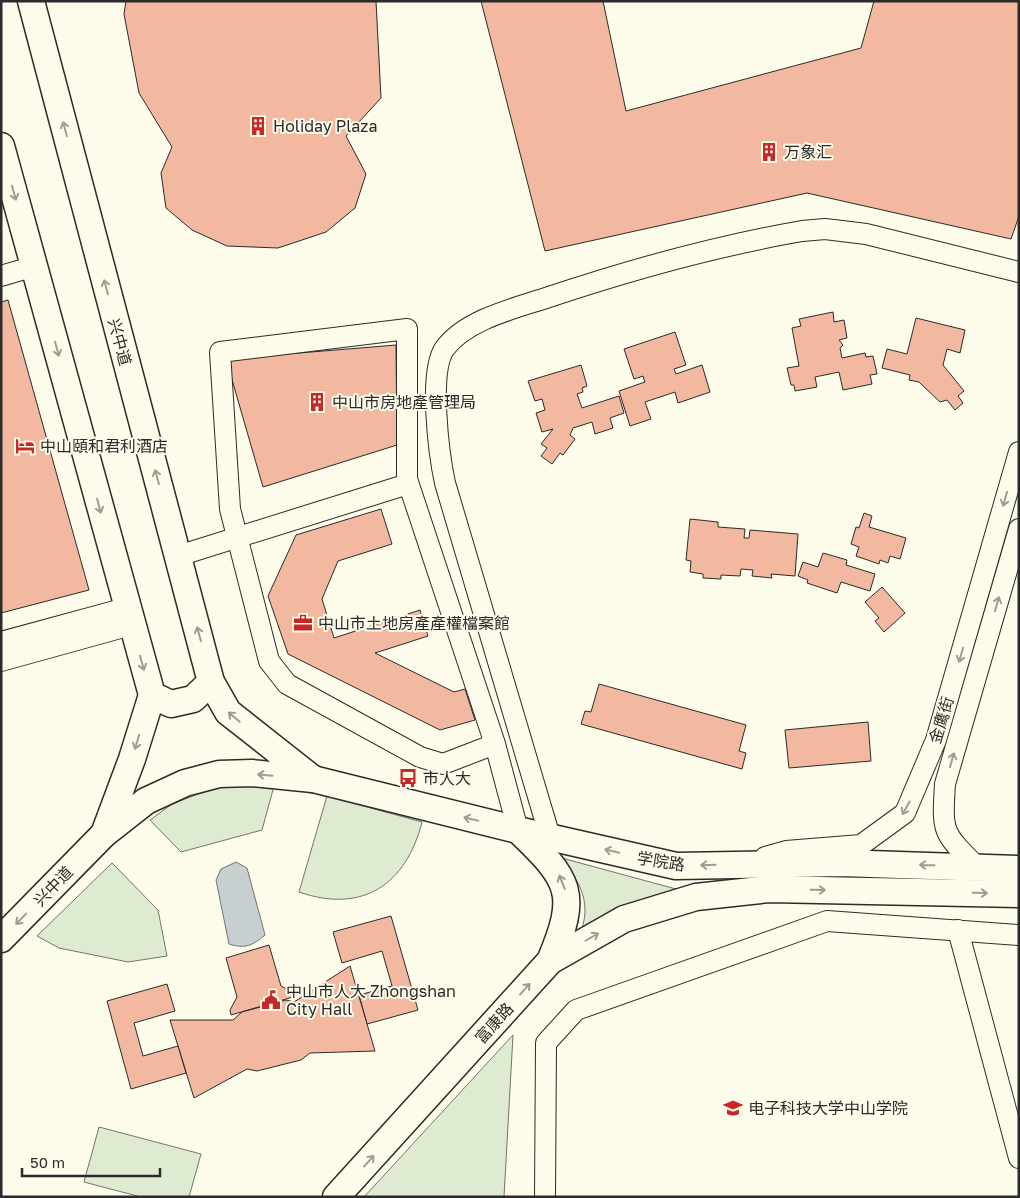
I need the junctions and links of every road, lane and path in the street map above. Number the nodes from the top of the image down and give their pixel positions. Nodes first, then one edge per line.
1 (31, 1) edge
2 (1, 146) edge
3 (35, 266) junction
4 (1019, 272) edge
5 (1, 276) edge
6 (1019, 452) edge
7 (408, 484) junction
8 (1019, 528) edge
9 (178, 556) junction
10 (129, 616) junction
11 (1, 642) edge
12 (1, 661) edge
13 (211, 682) junction
14 (152, 696) junction
15 (495, 744) junction
16 (313, 779) junction
17 (518, 830) junction
18 (104, 834) junction
19 (550, 837) junction
20 (739, 864) junction
21 (976, 866) junction
22 (1019, 869) edge
23 (1019, 894) edge
24 (958, 930) junction
25 (1019, 935) edge
26 (1, 939) edge
27 (550, 961) junction
28 (1019, 1158) edge
29 (336, 1197) edge
30 (545, 1197) edge

9 -> 1 main road, 兴中道
2 -> 3 main road
3 - 5 street
3 -> 10 main road
4 - 19 street
6 -> 20 street, 金鹰街
7 - 9 street
7 - 15 street
7 - 15 street
21 -> 8 street, 金鹰街
13 -> 9 main road, 兴中道
10 - 11 street
10 - 12 street
10 -> 14 main road
13 - 14 main road
16 -> 13 main road, 兴中道
14 -> 18 main road
15 - 17 street
17 -> 16 main road, 学院路
16 -> 18 main road, 兴中道
17 - 19 main road, 学院路
27 -> 17 main road, 富康路
18 -> 26 main road, 兴中道
20 -> 19 main road, 学院路
21 -> 20 main road, 学院路
21 - 22 main road, 学院路
27 -> 23 main road
24 - 25 street
24 - 28 street
24 - 30 street
29 -> 27 main road, 富康路

